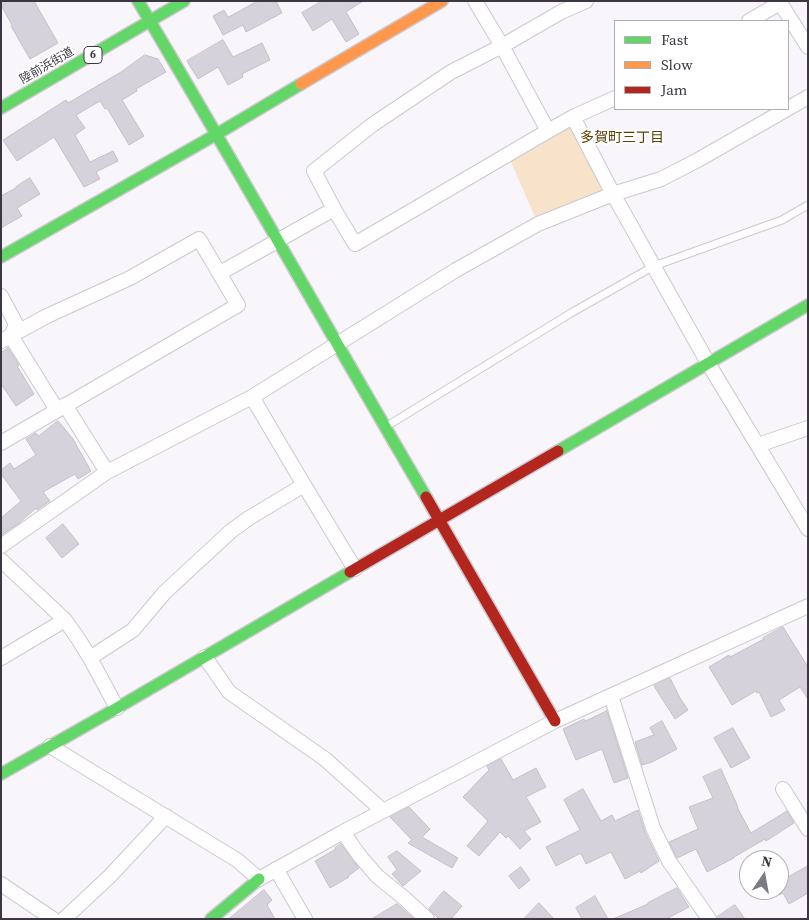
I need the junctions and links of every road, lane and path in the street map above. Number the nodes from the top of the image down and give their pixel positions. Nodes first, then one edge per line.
1 (138, 1) edge
2 (184, 1) edge
3 (442, 1) edge
4 (475, 1) edge
5 (586, 1) edge
6 (779, 2) edge
7 (751, 20) edge
8 (150, 22) junction
9 (502, 46) junction
10 (808, 47) edge
11 (808, 97) edge
12 (614, 98) edge
13 (1, 108) edge
14 (789, 108) edge
15 (785, 110) edge
16 (573, 117) junction
17 (548, 131) junction
18 (217, 134) junction
19 (613, 194) junction
20 (808, 206) edge
21 (334, 208) junction
22 (277, 241) junction
23 (1, 257) edge
24 (654, 266) junction
25 (220, 273) junction
26 (1, 296) edge
27 (808, 305) edge
28 (6, 339) edge
29 (337, 345) junction
30 (708, 363) junction
31 (252, 397) junction
32 (61, 408) junction
33 (385, 428) junction
34 (808, 428) edge
35 (1, 443) edge
36 (758, 445) junction
37 (106, 472) junction
38 (304, 485) junction
39 (439, 519) junction
40 (808, 530) edge
41 (1, 546) edge
42 (1, 560) edge
43 (355, 569) junction
44 (808, 606) edge
45 (65, 620) junction
46 (205, 656) junction
47 (1, 658) edge
48 (90, 658) junction
49 (611, 696) junction
50 (117, 708) junction
51 (556, 721) junction
52 (50, 746) junction
53 (1, 774) edge
54 (784, 790) dead end
55 (383, 811) junction
56 (166, 816) junction
57 (808, 829) edge
58 (343, 832) junction
59 (276, 869) junction
60 (259, 879) junction
61 (1, 884) edge
62 (53, 919) edge
63 (64, 919) edge
64 (211, 919) edge
65 (305, 919) edge
66 (427, 919) edge
67 (709, 919) edge

1 - 8 main road
2 - 8 main road, 陸前浜街道 / 6
3 - 18 main road
4 - 9 street
5 - 9 street
6 - 7 street
6 - 10 street
8 - 13 main road, 陸前浜街道 / 6
8 - 18 main road
9 - 17 street
9 - 21 street
11 - 14 street
12 - 16 street
15 - 19 street
16 - 17 street
16 - 19 street
17 - 21 street
18 - 22 main road
18 - 23 main road
19 - 24 street
19 - 29 street
20 - 24 lane
21 - 22 street
22 - 25 street
22 - 29 main road
24 - 30 street
24 - 33 lane
25 - 28 street
25 - 32 street
26 - 28 street
27 - 30 main road
28 - 32 street
29 - 31 street
29 - 33 main road
30 - 36 street
30 - 39 main road
31 - 37 street
31 - 38 street
32 - 35 street
32 - 37 street
33 - 39 main road
34 - 36 street
36 - 40 street
37 - 41 street
38 - 43 street
38 - 48 street
39 - 43 main road
39 - 51 main road
42 - 45 street
43 - 46 main road
44 - 49 street
45 - 47 street
45 - 48 street
46 - 50 main road
46 - 55 street
48 - 50 street
49 - 51 street
49 - 67 street
50 - 52 main road
51 - 55 street
52 - 53 main road
52 - 56 street
54 - 57 street
55 - 58 street
56 - 60 street
56 - 63 street
58 - 59 street
58 - 66 street
59 - 60 street
59 - 65 street
60 - 64 main road
61 - 62 street

